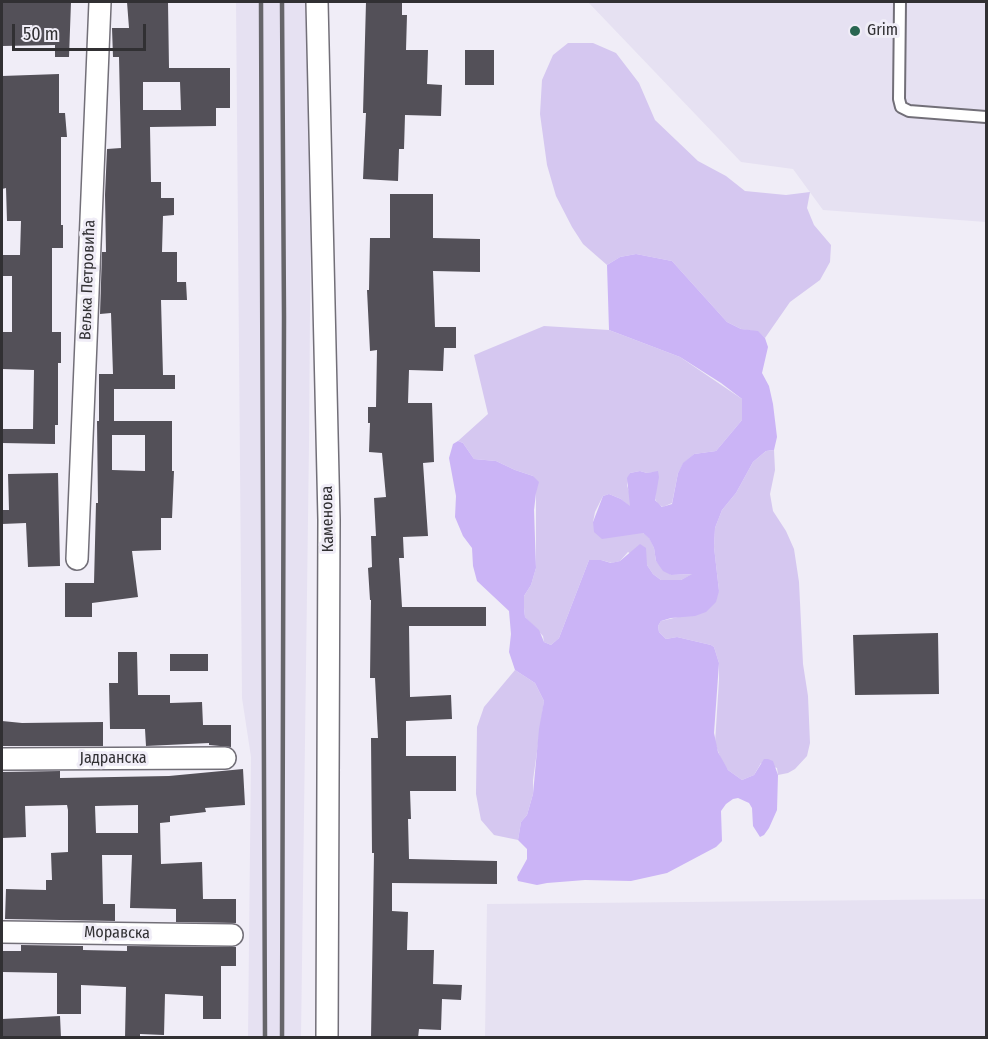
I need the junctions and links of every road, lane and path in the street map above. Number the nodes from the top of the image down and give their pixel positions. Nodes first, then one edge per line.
1 (100, 2) edge
2 (317, 2) edge
3 (900, 2) edge
4 (987, 117) edge
5 (77, 559) dead end
6 (225, 758) dead end
7 (2, 759) edge
8 (2, 932) edge
9 (232, 935) dead end
10 (327, 1038) edge

1 - 5 street, Вељка Петровића
2 - 10 street, Каменова
3 - 4 lane
6 - 7 street, Јадранска
8 - 9 street, Моравска

